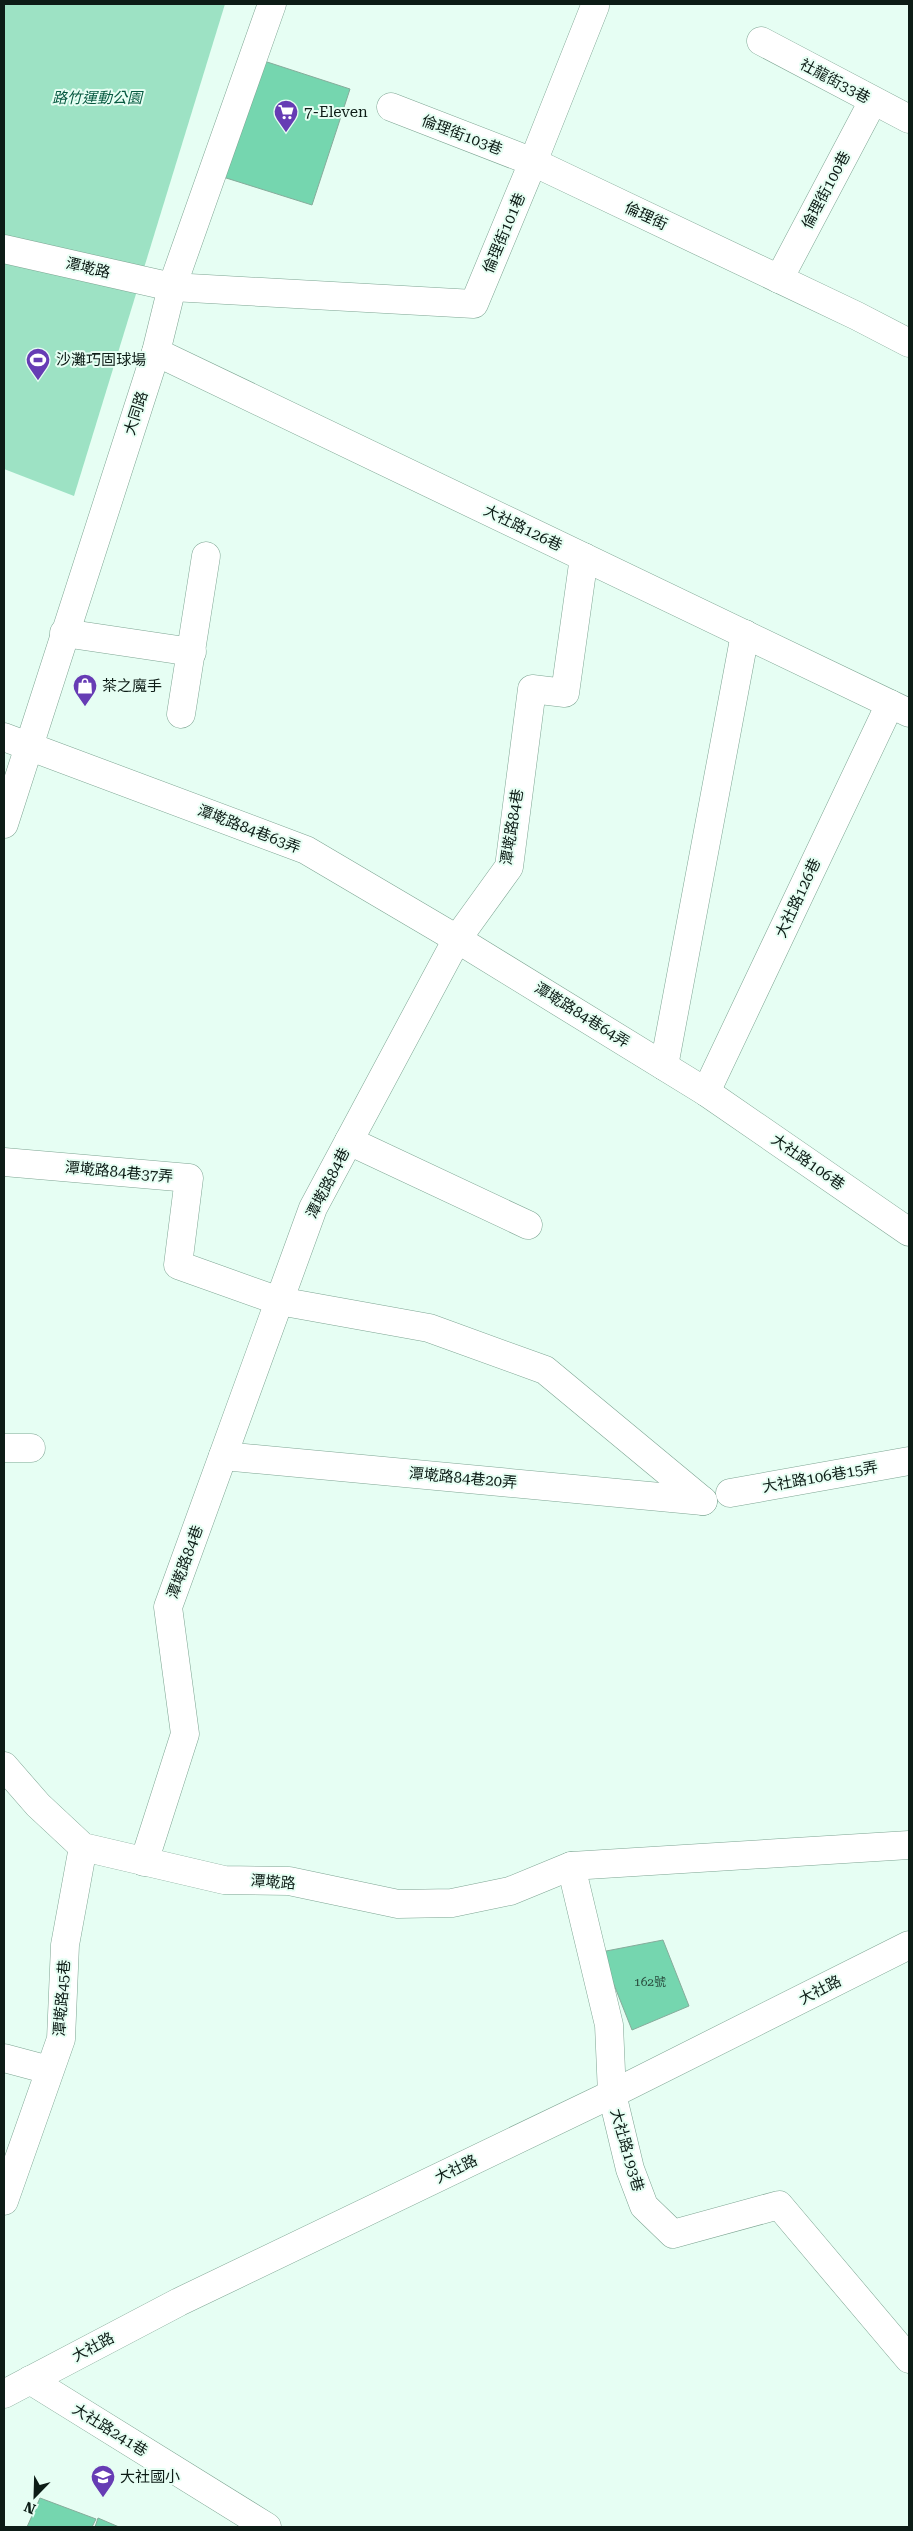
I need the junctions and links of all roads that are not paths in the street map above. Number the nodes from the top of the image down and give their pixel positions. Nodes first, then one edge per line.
1 (272, 4) edge
2 (595, 6) dead end
3 (761, 41) dead end
4 (873, 101) junction
5 (391, 107) dead end
6 (909, 119) edge
7 (533, 162) junction
8 (4, 249) edge
9 (780, 279) junction
10 (172, 287) junction
11 (474, 304) joint
12 (909, 343) edge
13 (156, 352) junction
14 (206, 556) dead end
15 (584, 557) junction
16 (64, 633) junction
17 (745, 634) junction
18 (192, 652) junction
19 (900, 709) edge
20 (181, 714) dead end
21 (16, 741) edge
22 (4, 824) edge
23 (457, 939) junction
24 (664, 1066) junction
25 (706, 1092) junction
26 (349, 1140) junction
27 (4, 1162) edge
28 (528, 1224) dead end
29 (909, 1232) edge
30 (279, 1301) junction
31 (4, 1448) edge
32 (31, 1448) dead end
33 (223, 1456) junction
34 (909, 1461) edge
35 (730, 1493) dead end
36 (4, 1766) edge
37 (909, 1845) edge
38 (83, 1848) junction
39 (144, 1862) junction
40 (571, 1866) junction
41 (909, 1945) edge
42 (4, 2058) edge
43 (49, 2070) junction
44 (612, 2094) junction
45 (4, 2200) edge
46 (909, 2359) edge
47 (30, 2380) junction
48 (4, 2394) edge
49 (266, 2527) edge

1 - 10 street, 大同路
2 - 7 street
3 - 4 street, 社龍街33巷
4 - 6 street, 社龍街33巷
4 - 9 street, 倫理街100巷
5 - 7 street, 倫理街103巷
7 - 9 street, 倫理街
7 - 11 street, 倫理街101巷
8 - 10 street, 潭墘路
9 - 12 street, 倫理街
10 - 11 street, 潭墘路
10 - 13 street, 大同路
13 - 15 street, 大社路126巷
13 - 16 street, 大同路
14 - 18 street
15 - 17 street, 大社路126巷
15 - 23 street, 潭墘路84巷
16 - 18 street
16 - 21 street, 大同路
17 - 19 street, 大社路126巷
17 - 24 street
18 - 20 street
19 - 25 street, 大社路126巷
21 - 22 street, 大同路
21 - 23 street, 潭墘路84巷63弄
23 - 24 street, 潭墘路84巷64弄
23 - 26 street, 潭墘路84巷
24 - 25 street, 潭墘路84巷64弄
25 - 29 street, 大社路106巷
26 - 28 street
26 - 30 street, 潭墘路84巷
27 - 30 street, 潭墘路84巷37弄
30 - 33 street, 潭墘路84巷
30 - 33 street, 潭墘路84巷20弄
31 - 32 street
33 - 39 street, 潭墘路84巷
34 - 35 street, 大社路106巷15弄
36 - 38 street
37 - 40 street, 潭墘路
38 - 39 street, 潭墘路
38 - 43 street, 潭墘路45巷
39 - 40 street, 潭墘路
40 - 44 street, 大社路193巷
41 - 44 street, 大社路
42 - 43 street
43 - 45 street, 潭墘路45巷
44 - 46 street, 大社路193巷
44 - 47 street, 大社路
47 - 48 street, 大社路
47 - 49 street, 大社路241巷

